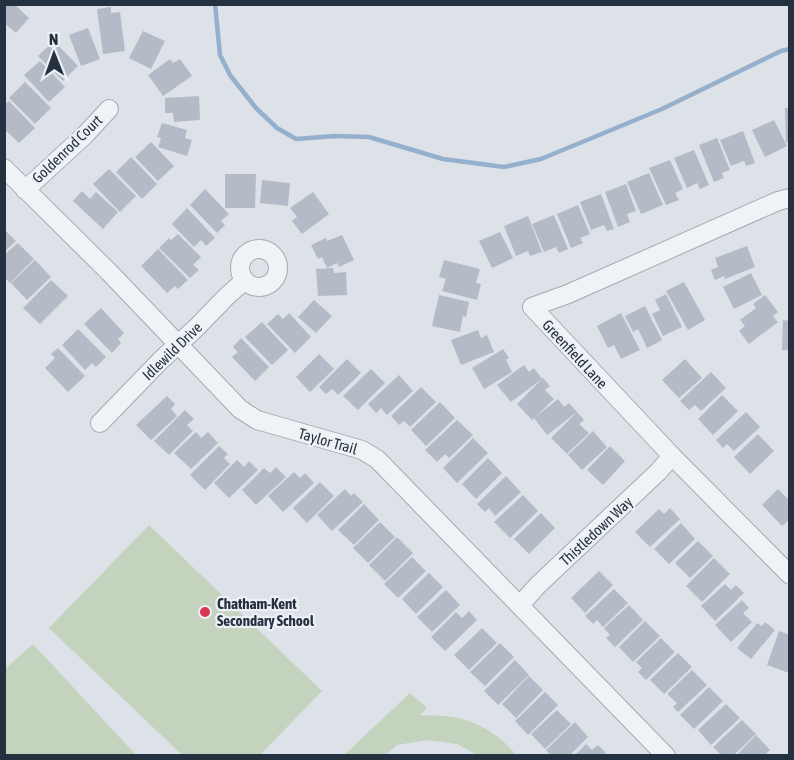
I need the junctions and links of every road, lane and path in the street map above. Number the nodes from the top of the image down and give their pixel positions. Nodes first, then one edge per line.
1 (109, 109) dead end
2 (4, 168) edge
3 (25, 189) junction
4 (789, 198) edge
5 (244, 280) dead end
6 (178, 344) junction
7 (100, 423) dead end
8 (672, 456) junction
9 (789, 575) edge
10 (520, 605) junction
11 (666, 756) edge

1 - 3 street, Goldenrod Court
2 - 3 street, Taylor Trail
3 - 6 street, Taylor Trail
4 - 8 street, Greenfield Lane
5 - 6 street, Idlewild Drive
6 - 7 street, Idlewild Drive
6 - 10 street, Taylor Trail
8 - 9 street, Greenfield Lane
8 - 10 street, Thistledown Way
10 - 11 street, Taylor Trail

